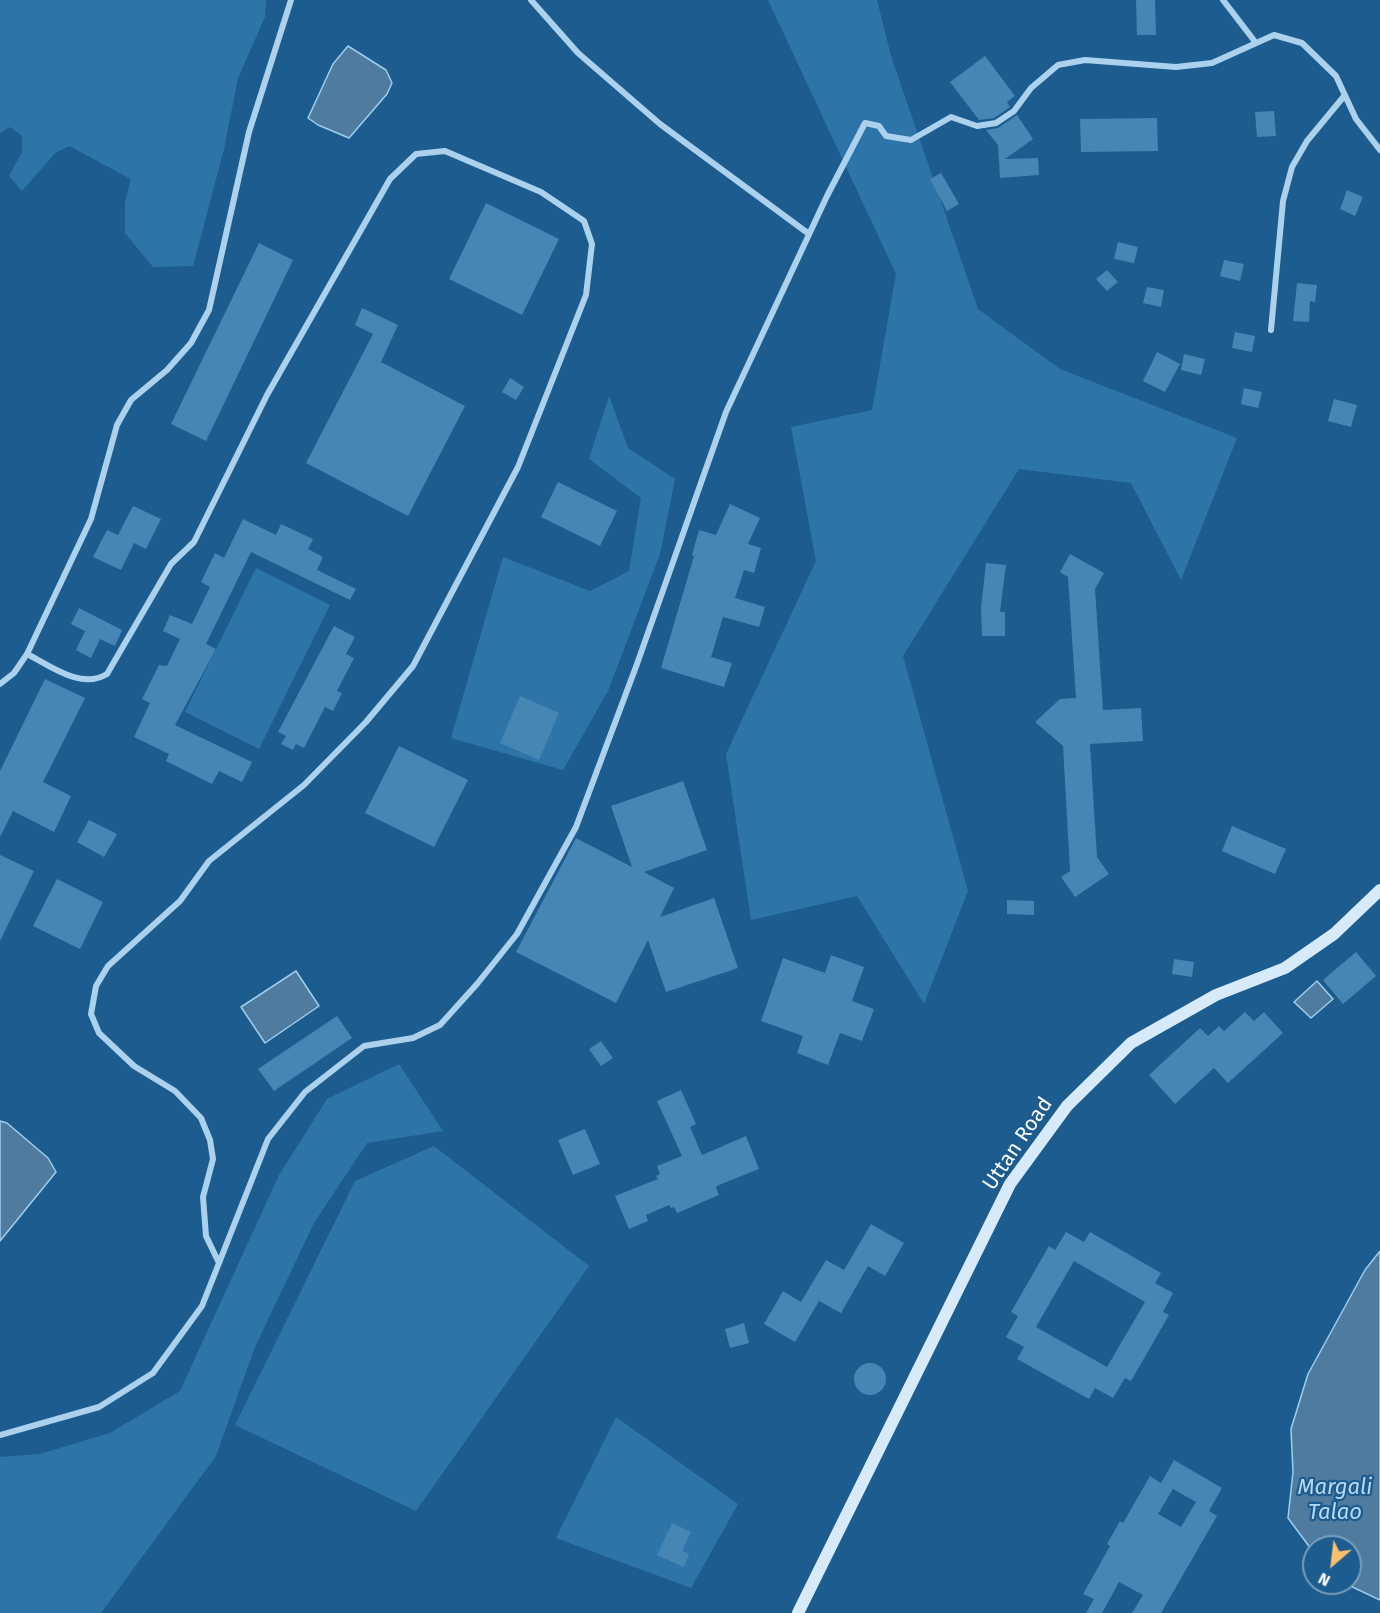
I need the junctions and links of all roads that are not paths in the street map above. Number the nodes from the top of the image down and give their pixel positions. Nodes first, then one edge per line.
1 (291, 0) edge
2 (531, 0) edge
3 (1223, 0) edge
4 (1256, 43) junction
5 (1345, 95) junction
6 (1380, 150) edge
7 (809, 234) junction
8 (1271, 330) dead end
9 (27, 654) junction
10 (0, 684) edge
11 (1380, 890) edge
12 (219, 1263) junction
13 (0, 1435) edge
14 (798, 1613) edge

1 - 9 street
2 - 7 street
3 - 4 street
4 - 5 street
4 - 7 street
5 - 6 street
5 - 8 street
7 - 12 street
9 - 10 street
9 - 12 street
11 - 14 main road, Uttan Road
12 - 13 street

